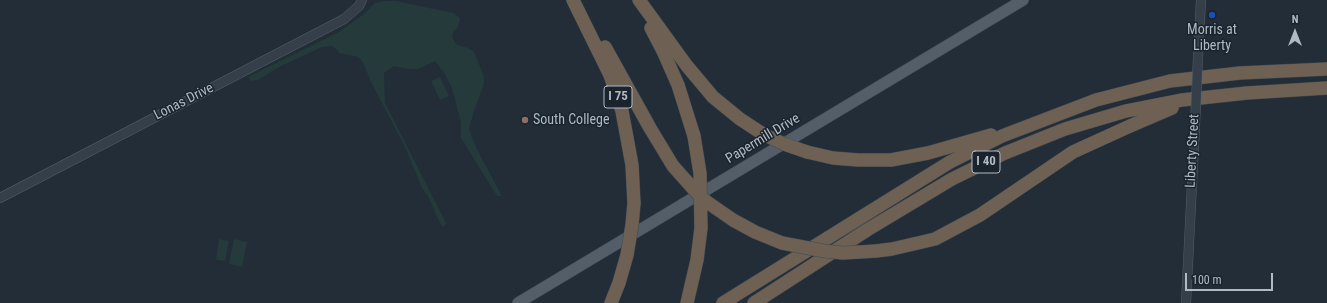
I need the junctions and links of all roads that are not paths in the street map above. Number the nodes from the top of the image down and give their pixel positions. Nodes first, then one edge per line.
1 (362, 0) edge
2 (573, 0) edge
3 (579, 0) edge
4 (634, 0) edge
5 (639, 0) edge
6 (1023, 0) edge
7 (1201, 0) edge
8 (1327, 69) edge
9 (1327, 88) edge
10 (1247, 93) junction
11 (1054, 116) junction
12 (0, 198) edge
13 (518, 303) edge
14 (611, 303) edge
15 (687, 303) edge
16 (723, 303) edge
17 (754, 303) edge
18 (1186, 303) edge

1 - 12 street, Lonas Drive
2 - 14 highway, I 75, bridge
3 - 10 highway, bridge
4 - 15 highway, bridge
5 - 11 highway, bridge
6 - 13 main road, Papermill Drive
7 - 18 street, Liberty Street, bridge
8 - 11 highway, I 40
9 - 10 highway, I 40
10 - 17 highway, I 40
11 - 16 highway, I 40

